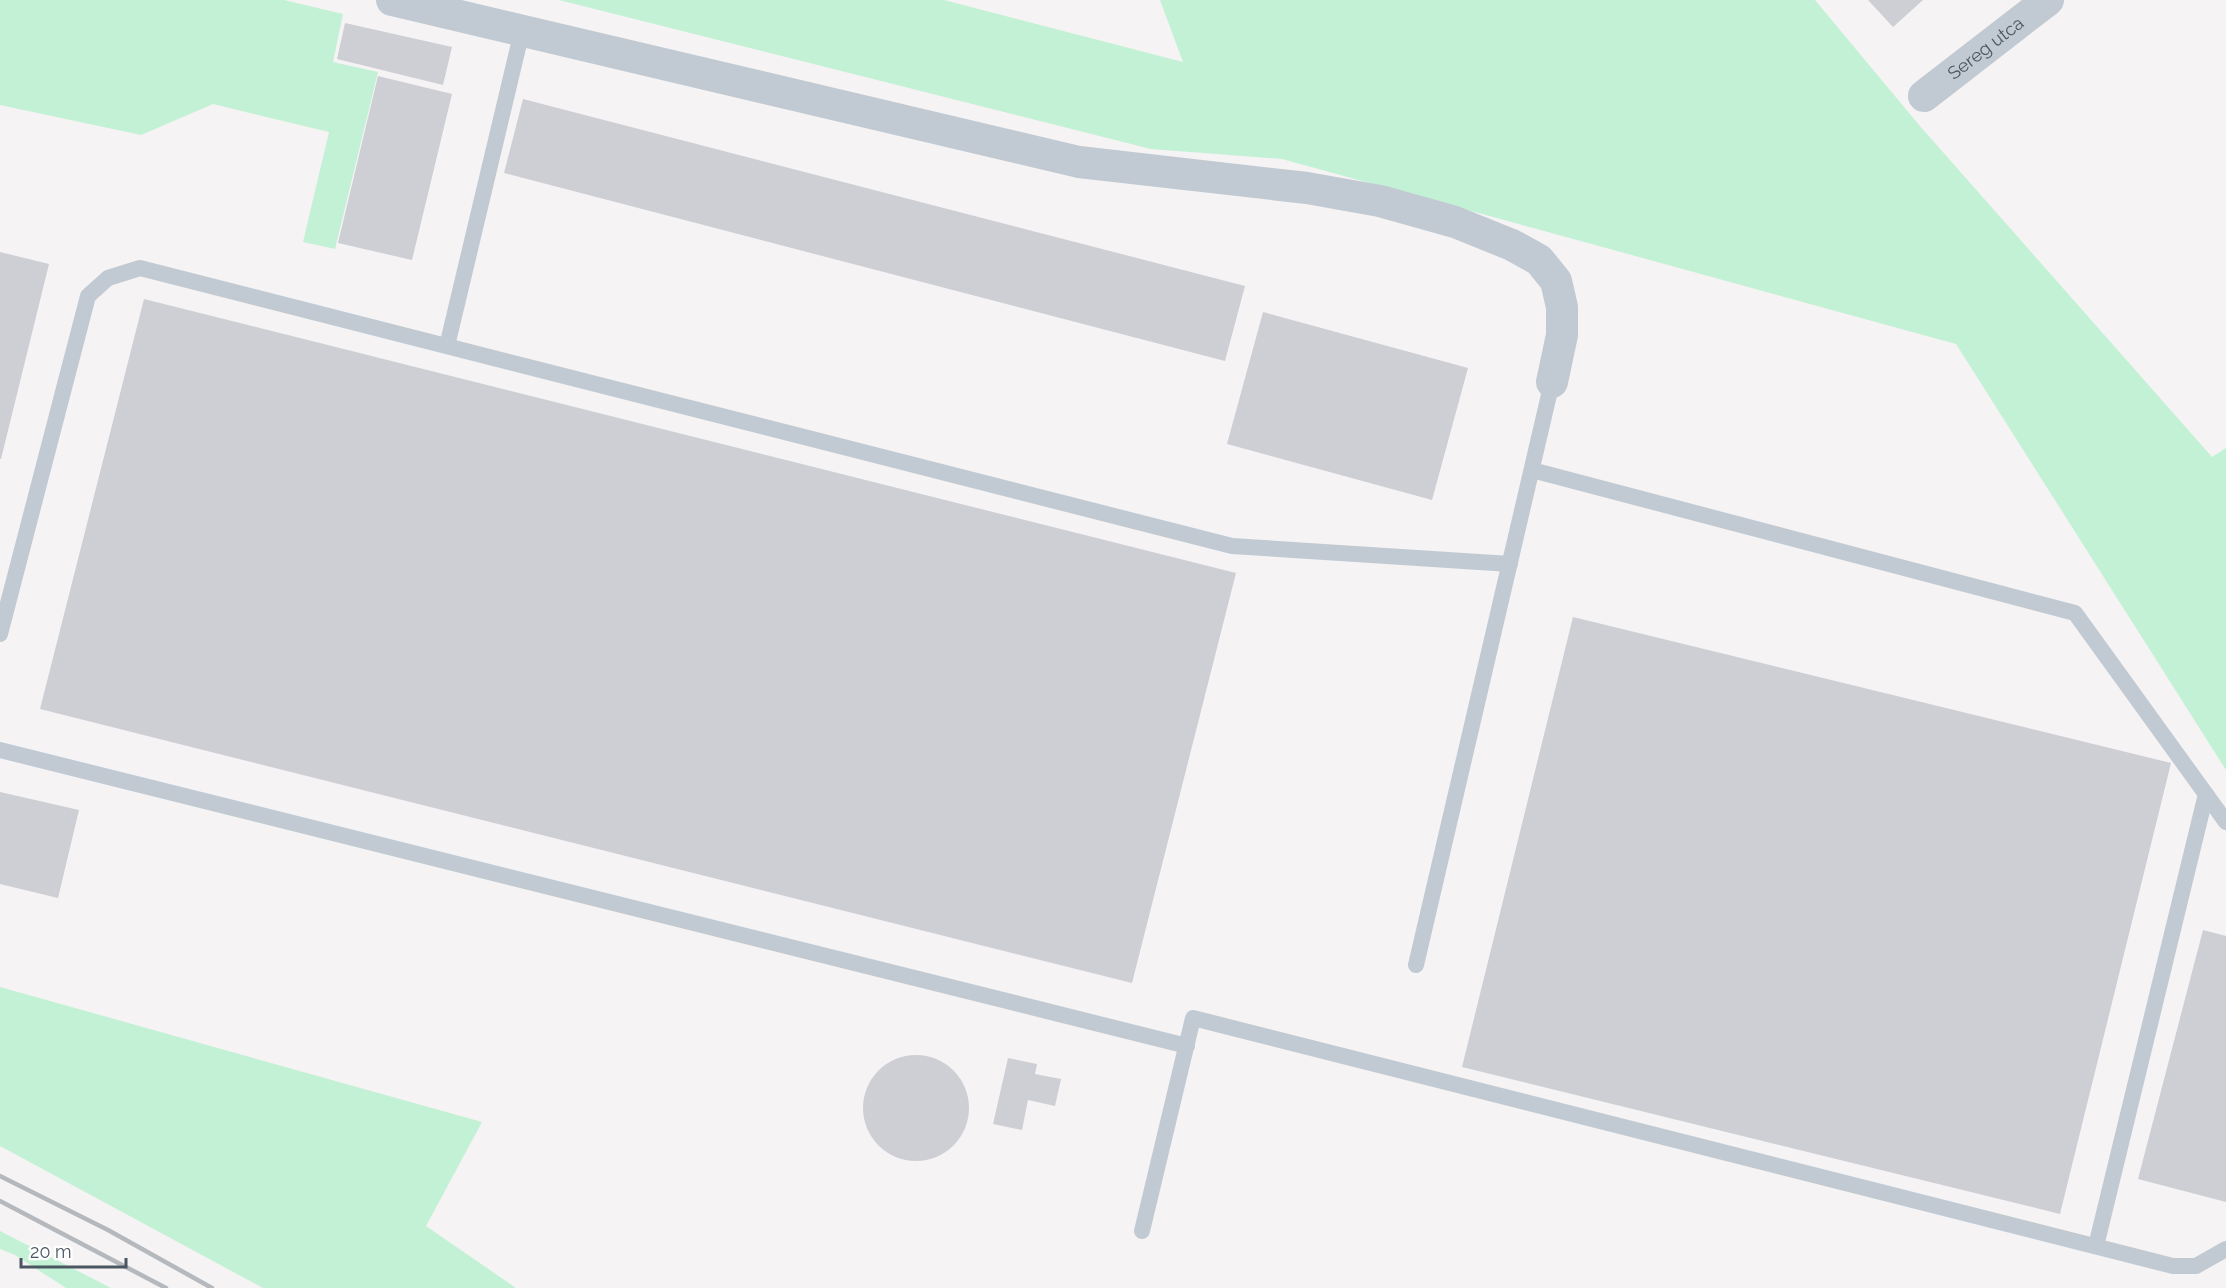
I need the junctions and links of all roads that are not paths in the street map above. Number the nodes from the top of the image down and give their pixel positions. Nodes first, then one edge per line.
1 (392, 0) edge
2 (2048, 0) edge
3 (522, 31) junction
4 (1924, 96) dead end
5 (447, 346) junction
6 (1552, 382) joint
7 (1532, 470) junction
8 (1510, 564) junction
9 (0, 634) edge
10 (0, 750) edge
11 (2206, 794) junction
12 (2226, 822) edge
13 (1416, 965) dead end
14 (1187, 1046) junction
15 (1142, 1231) dead end
16 (2096, 1246) junction
17 (2226, 1248) edge

1 - 3 street
2 - 4 street, Sereg utca
3 - 5 lane
3 - 6 street
5 - 8 lane
5 - 9 lane
6 - 7 lane
7 - 8 lane
7 - 11 lane
8 - 13 lane
10 - 14 lane
11 - 12 lane
11 - 16 lane
14 - 15 lane
14 - 16 lane
16 - 17 lane

